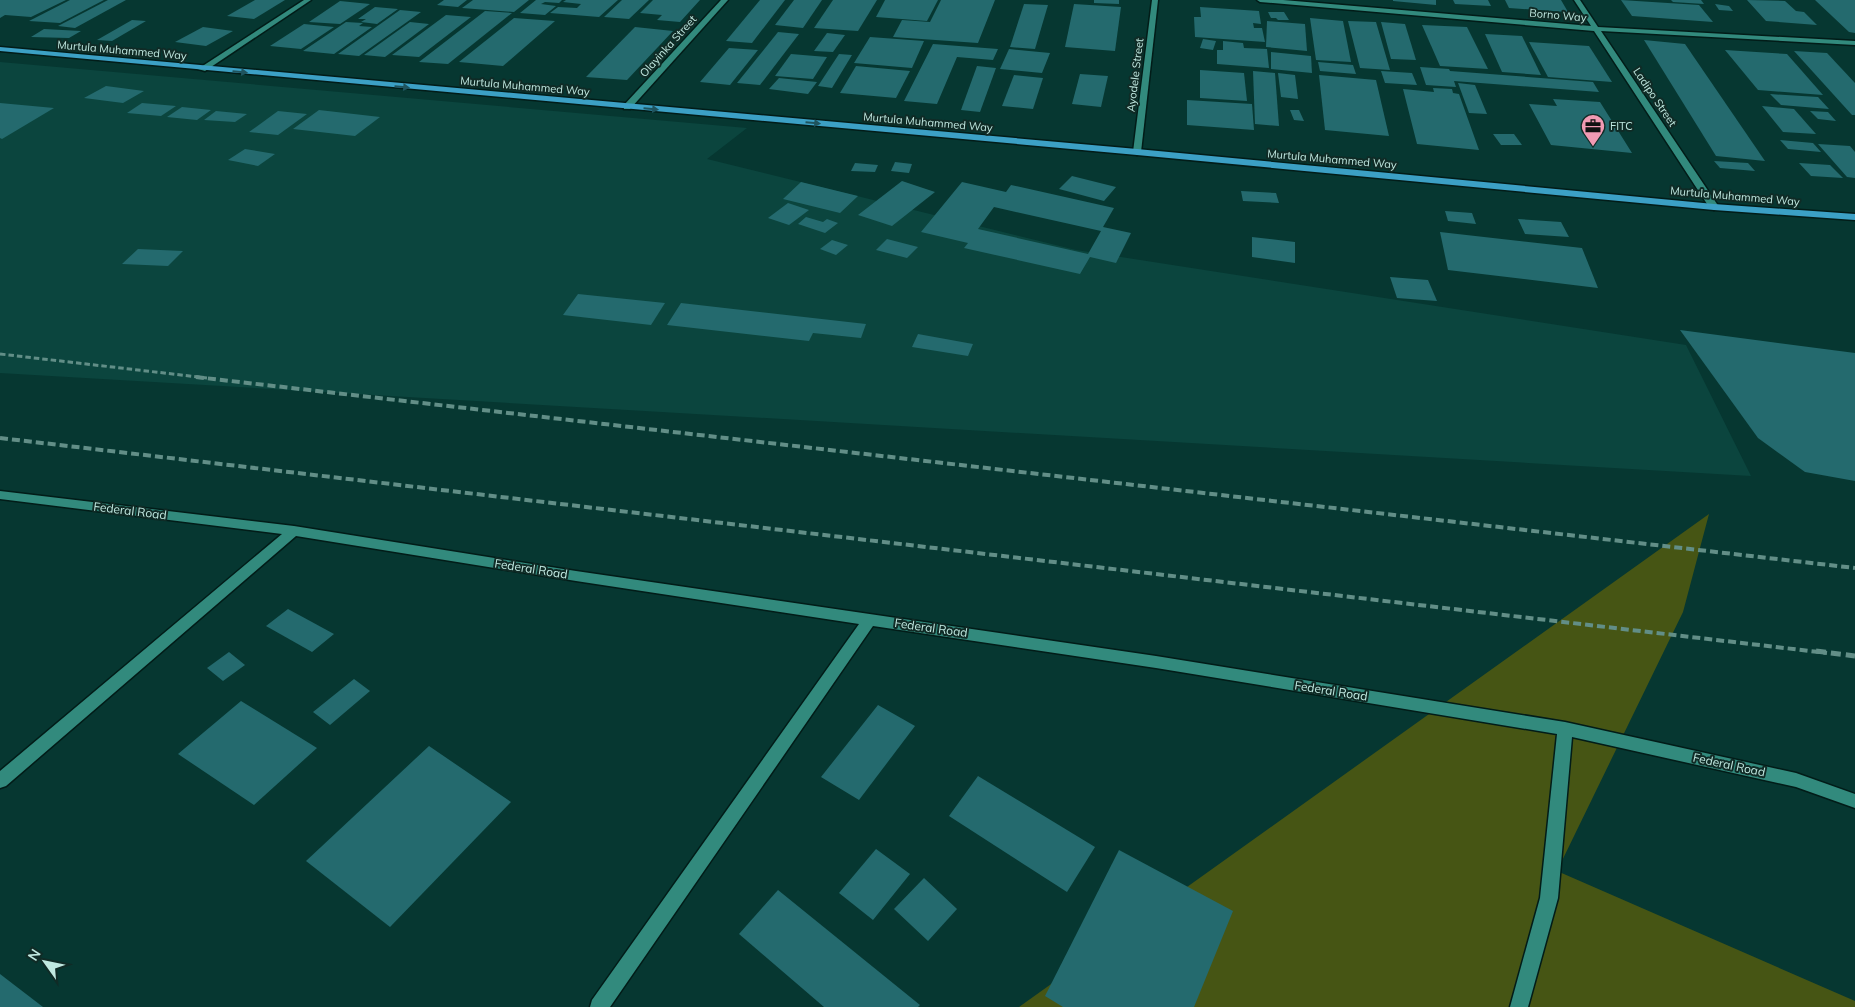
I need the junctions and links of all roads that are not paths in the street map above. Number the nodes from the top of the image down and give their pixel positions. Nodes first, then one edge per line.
1 (308, 0) edge
2 (725, 0) edge
3 (1155, 0) edge
4 (1260, 0) edge
5 (1577, 0) edge
6 (1596, 29) junction
7 (1855, 43) edge
8 (0, 50) edge
9 (202, 69) junction
10 (627, 107) junction
11 (1137, 152) junction
12 (1714, 207) junction
13 (1855, 216) edge
14 (0, 495) edge
15 (294, 531) junction
16 (870, 619) junction
17 (1565, 729) junction
18 (0, 781) edge
19 (1855, 801) edge
20 (599, 1007) edge
21 (1519, 1007) edge

1 - 9 street
2 - 10 street, Olayinka Street
3 - 11 street, Ayodele Street
4 - 6 street, Borno Way
5 - 6 street, Ladipo Street
6 - 7 street, Borno Way
6 - 12 street, Ladipo Street
8 - 9 main road, Murtula Muhammed Way
9 -> 10 main road, Murtula Muhammed Way
10 -> 11 main road, Murtula Muhammed Way
11 - 12 main road, Murtula Muhammed Way
12 - 13 main road, Murtula Muhammed Way
14 - 15 street, Federal Road
15 - 16 street, Federal Road
15 - 18 street
16 - 17 street, Federal Road
16 - 20 street
17 - 19 street, Federal Road
17 - 21 street

